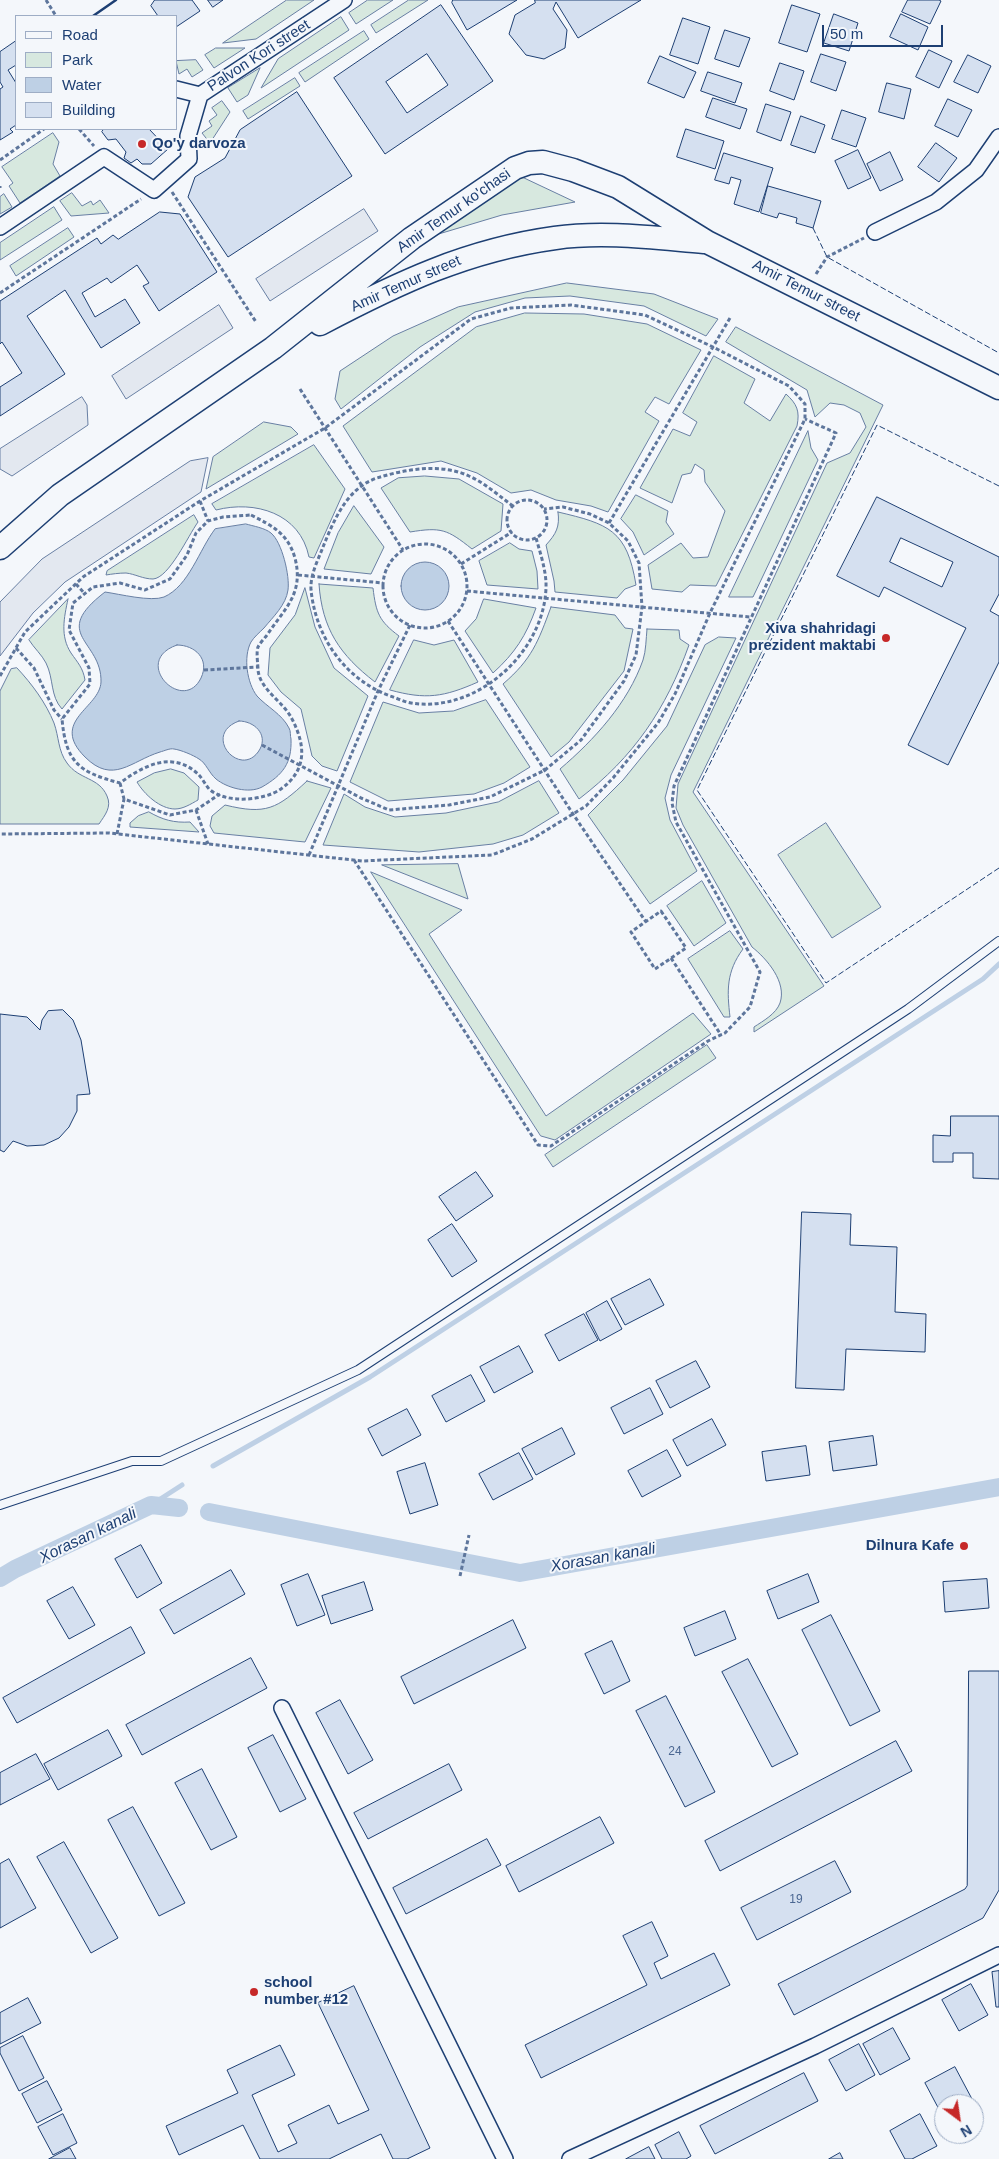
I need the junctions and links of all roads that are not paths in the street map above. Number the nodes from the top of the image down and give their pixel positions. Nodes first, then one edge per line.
1 (344, 0) edge
2 (178, 90) edge
3 (200, 95) junction
4 (999, 137) edge
5 (0, 226) edge
6 (875, 232) road end
7 (707, 242) junction
8 (273, 348) junction
9 (999, 388) edge
10 (0, 548) edge
11 (999, 941) edge
12 (0, 1505) edge
13 (282, 1708) dead end
14 (999, 1954) edge
15 (505, 2159) edge
16 (570, 2159) edge

1 - 3 street, Palvon Kori street
2 - 3 street, Palvon Kori street
3 - 5 street, Palvon Kori street
4 - 6 street
7 - 8 main road, Amir Temur street
7 - 8 main road, Amir Temur ko'chasi
7 - 9 main road, Amir Temur street
8 - 10 main road, Amir Temur street
11 - 12 lane
13 - 15 street
14 - 16 street

